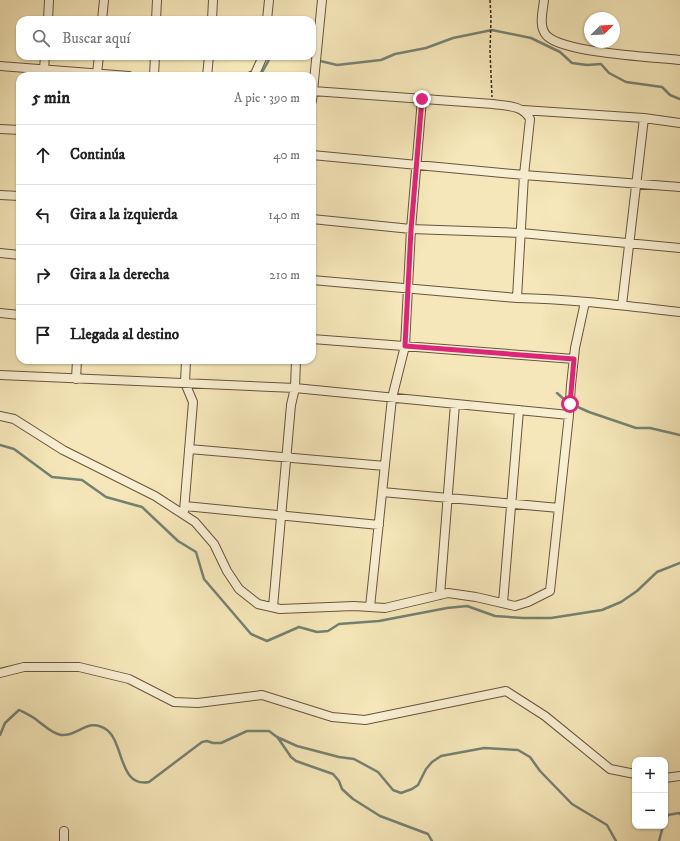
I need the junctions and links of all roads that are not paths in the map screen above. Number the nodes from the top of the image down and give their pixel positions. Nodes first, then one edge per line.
1 (49, 0) edge
2 (104, 0) edge
3 (157, 0) edge
4 (213, 0) edge
5 (269, 0) edge
6 (322, 0) edge
7 (544, 0) edge
8 (48, 16) edge
9 (102, 16) edge
10 (156, 16) edge
11 (212, 16) edge
12 (267, 16) edge
13 (45, 60) edge
14 (99, 60) edge
15 (155, 60) edge
16 (209, 60) edge
17 (261, 60) edge
18 (680, 60) edge
19 (0, 66) edge
20 (44, 69) junction
21 (84, 72) edge
22 (97, 72) edge
23 (154, 72) edge
24 (208, 72) edge
25 (256, 72) edge
26 (315, 72) edge
27 (316, 91) edge
28 (422, 99) junction
29 (523, 110) junction
30 (644, 118) junction
31 (680, 122) edge
32 (0, 129) edge
33 (16, 130) edge
34 (316, 155) edge
35 (417, 164) junction
36 (524, 175) junction
37 (636, 183) junction
38 (680, 187) edge
39 (0, 195) edge
40 (16, 196) edge
41 (316, 219) edge
42 (411, 230) junction
43 (520, 233) junction
44 (629, 243) junction
45 (680, 248) edge
46 (0, 253) edge
47 (16, 255) edge
48 (316, 280) edge
49 (408, 288) junction
50 (517, 298) junction
51 (586, 302) junction
52 (622, 305) junction
53 (680, 312) edge
54 (0, 313) edge
55 (16, 315) edge
56 (316, 339) edge
57 (405, 346) junction
58 (574, 359) junction
59 (78, 364) edge
60 (186, 364) edge
61 (296, 364) edge
62 (0, 375) edge
63 (76, 379) junction
64 (185, 383) junction
65 (295, 388) junction
66 (392, 398) junction
67 (454, 404) junction
68 (519, 410) junction
69 (569, 415) junction
70 (0, 416) edge
71 (189, 449) junction
72 (286, 458) junction
73 (385, 466) junction
74 (382, 492) junction
75 (447, 498) junction
76 (511, 504) junction
77 (559, 508) junction
78 (184, 510) junction
79 (281, 516) junction
80 (379, 525) junction
81 (440, 595) junction
82 (503, 603) junction
83 (273, 607) junction
84 (370, 607) junction
85 (0, 673) edge
86 (632, 773) edge
87 (680, 776) edge
88 (668, 778) edge
89 (64, 831) dead end
90 (64, 841) edge

1 - 8 street
2 - 9 street
3 - 10 street
4 - 11 street
5 - 12 street
6 - 26 street
7 - 18 street
13 - 20 street
14 - 22 street
15 - 23 street
16 - 24 street
17 - 25 street
19 - 20 street
20 - 21 street
27 - 28 street
28 - 29 street
28 - 35 street
29 - 30 street
29 - 36 street
30 - 31 street
30 - 37 street
32 - 33 street
34 - 35 street
35 - 36 street
35 - 42 street
36 - 37 street
36 - 43 street
37 - 38 street
37 - 44 street
39 - 40 street
41 - 42 street
42 - 43 street
42 - 49 street
43 - 44 street
43 - 50 street
44 - 45 street
44 - 52 street
46 - 47 street
48 - 49 street
49 - 50 street
49 - 57 street
50 - 51 street
51 - 52 street
51 - 58 street
52 - 53 street
54 - 55 street
56 - 57 street
57 - 58 street
57 - 66 street
58 - 69 street
59 - 63 street
60 - 64 street
61 - 65 street
62 - 63 street
63 - 64 street
64 - 65 street
64 - 71 street
65 - 66 street
65 - 72 street
66 - 67 street
66 - 73 street
67 - 68 street
67 - 75 street
68 - 69 street
68 - 76 street
69 - 77 street
70 - 78 street
71 - 72 street
71 - 78 street
72 - 73 street
72 - 79 street
73 - 74 street
74 - 75 street
74 - 80 street
75 - 76 street
75 - 81 street
76 - 77 street
76 - 82 street
77 - 82 street
78 - 79 street
78 - 83 street
79 - 80 street
79 - 83 street
80 - 84 street
81 - 82 street
81 - 84 street
83 - 84 street
85 - 86 street
87 - 88 street
89 - 90 street

